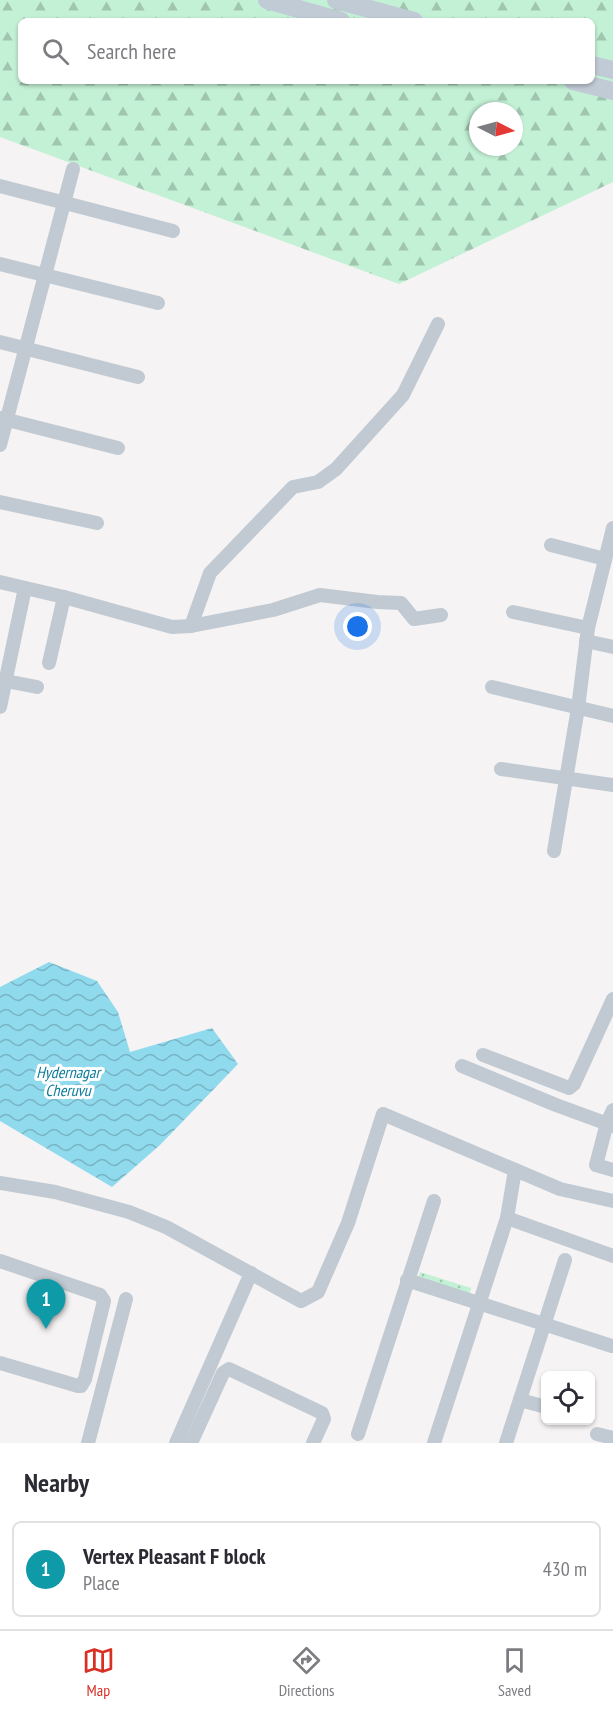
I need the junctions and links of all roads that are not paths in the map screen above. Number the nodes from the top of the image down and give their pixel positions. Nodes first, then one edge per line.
1 (267, 0) edge
2 (336, 0) edge
3 (330, 18) edge
4 (403, 18) edge
5 (595, 66) edge
6 (613, 70) edge
7 (585, 84) edge
8 (613, 91) edge
9 (73, 169) dead end
10 (0, 186) edge
11 (64, 202) junction
12 (173, 231) dead end
13 (0, 264) edge
14 (45, 274) junction
15 (158, 303) dead end
16 (438, 324) dead end
17 (0, 342) edge
18 (26, 349) junction
19 (138, 377) dead end
20 (3, 419) edge
21 (0, 445) edge
22 (118, 448) dead end
23 (0, 502) edge
24 (97, 523) dead end
25 (613, 528) edge
26 (551, 545) dead end
27 (605, 559) junction
28 (0, 582) edge
29 (25, 588) junction
30 (64, 597) junction
31 (513, 612) dead end
32 (441, 615) dead end
33 (191, 626) junction
34 (587, 635) junction
35 (7, 643) edge
36 (613, 647) edge
37 (49, 663) dead end
38 (6, 681) junction
39 (37, 687) dead end
40 (492, 687) dead end
41 (0, 707) edge
42 (578, 708) junction
43 (613, 716) edge
44 (501, 769) dead end
45 (565, 778) junction
46 (613, 785) edge
47 (554, 850) dead end
48 (613, 999) edge
49 (483, 1055) dead end
50 (462, 1066) dead end
51 (613, 1110) edge
52 (610, 1125) edge
53 (515, 1170) junction
54 (613, 1170) edge
55 (0, 1183) edge
56 (434, 1201) dead end
57 (613, 1202) edge
58 (507, 1218) junction
59 (613, 1256) edge
60 (565, 1260) dead end
61 (0, 1261) edge
62 (252, 1273) junction
63 (407, 1280) junction
64 (126, 1299) dead end
65 (480, 1304) junction
66 (544, 1324) junction
67 (612, 1346) edge
68 (0, 1362) edge
69 (520, 1400) junction
70 (541, 1406) edge
71 (358, 1434) dead end
72 (597, 1434) dead end
73 (613, 1438) edge
74 (88, 1443) edge
75 (176, 1443) edge
76 (191, 1443) edge
77 (313, 1443) edge
78 (434, 1443) edge
79 (506, 1443) edge

1 - 3 main road
2 - 4 main road
5 - 6 main road
7 - 8 main road
9 - 11 street
10 - 11 street
11 - 12 street
11 - 14 street
13 - 14 street
14 - 15 street
14 - 18 street
16 - 33 street
17 - 18 street
18 - 19 street
18 - 20 street
20 - 21 street
20 - 22 street
23 - 24 street
25 - 27 street
26 - 27 street
27 - 34 street
28 - 29 street
29 - 30 street
29 - 35 street
30 - 33 street
30 - 37 street
31 - 34 street
32 - 33 street
34 - 36 street
34 - 42 street
35 - 38 street
38 - 39 street
38 - 41 street
40 - 42 street
42 - 43 street
42 - 45 street
44 - 45 street
45 - 46 street
45 - 47 street
48 - 49 street
50 - 52 street
51 - 52 street
52 - 54 street
53 - 57 street
53 - 58 street
53 - 62 street
55 - 62 street
56 - 63 street
58 - 59 street
58 - 65 street
60 - 66 street
61 - 68 street
62 - 75 street
63 - 65 street
63 - 71 street
64 - 74 street
65 - 66 street
65 - 78 street
66 - 67 street
66 - 69 street
69 - 70 street
69 - 79 street
72 - 73 street
76 - 77 street

